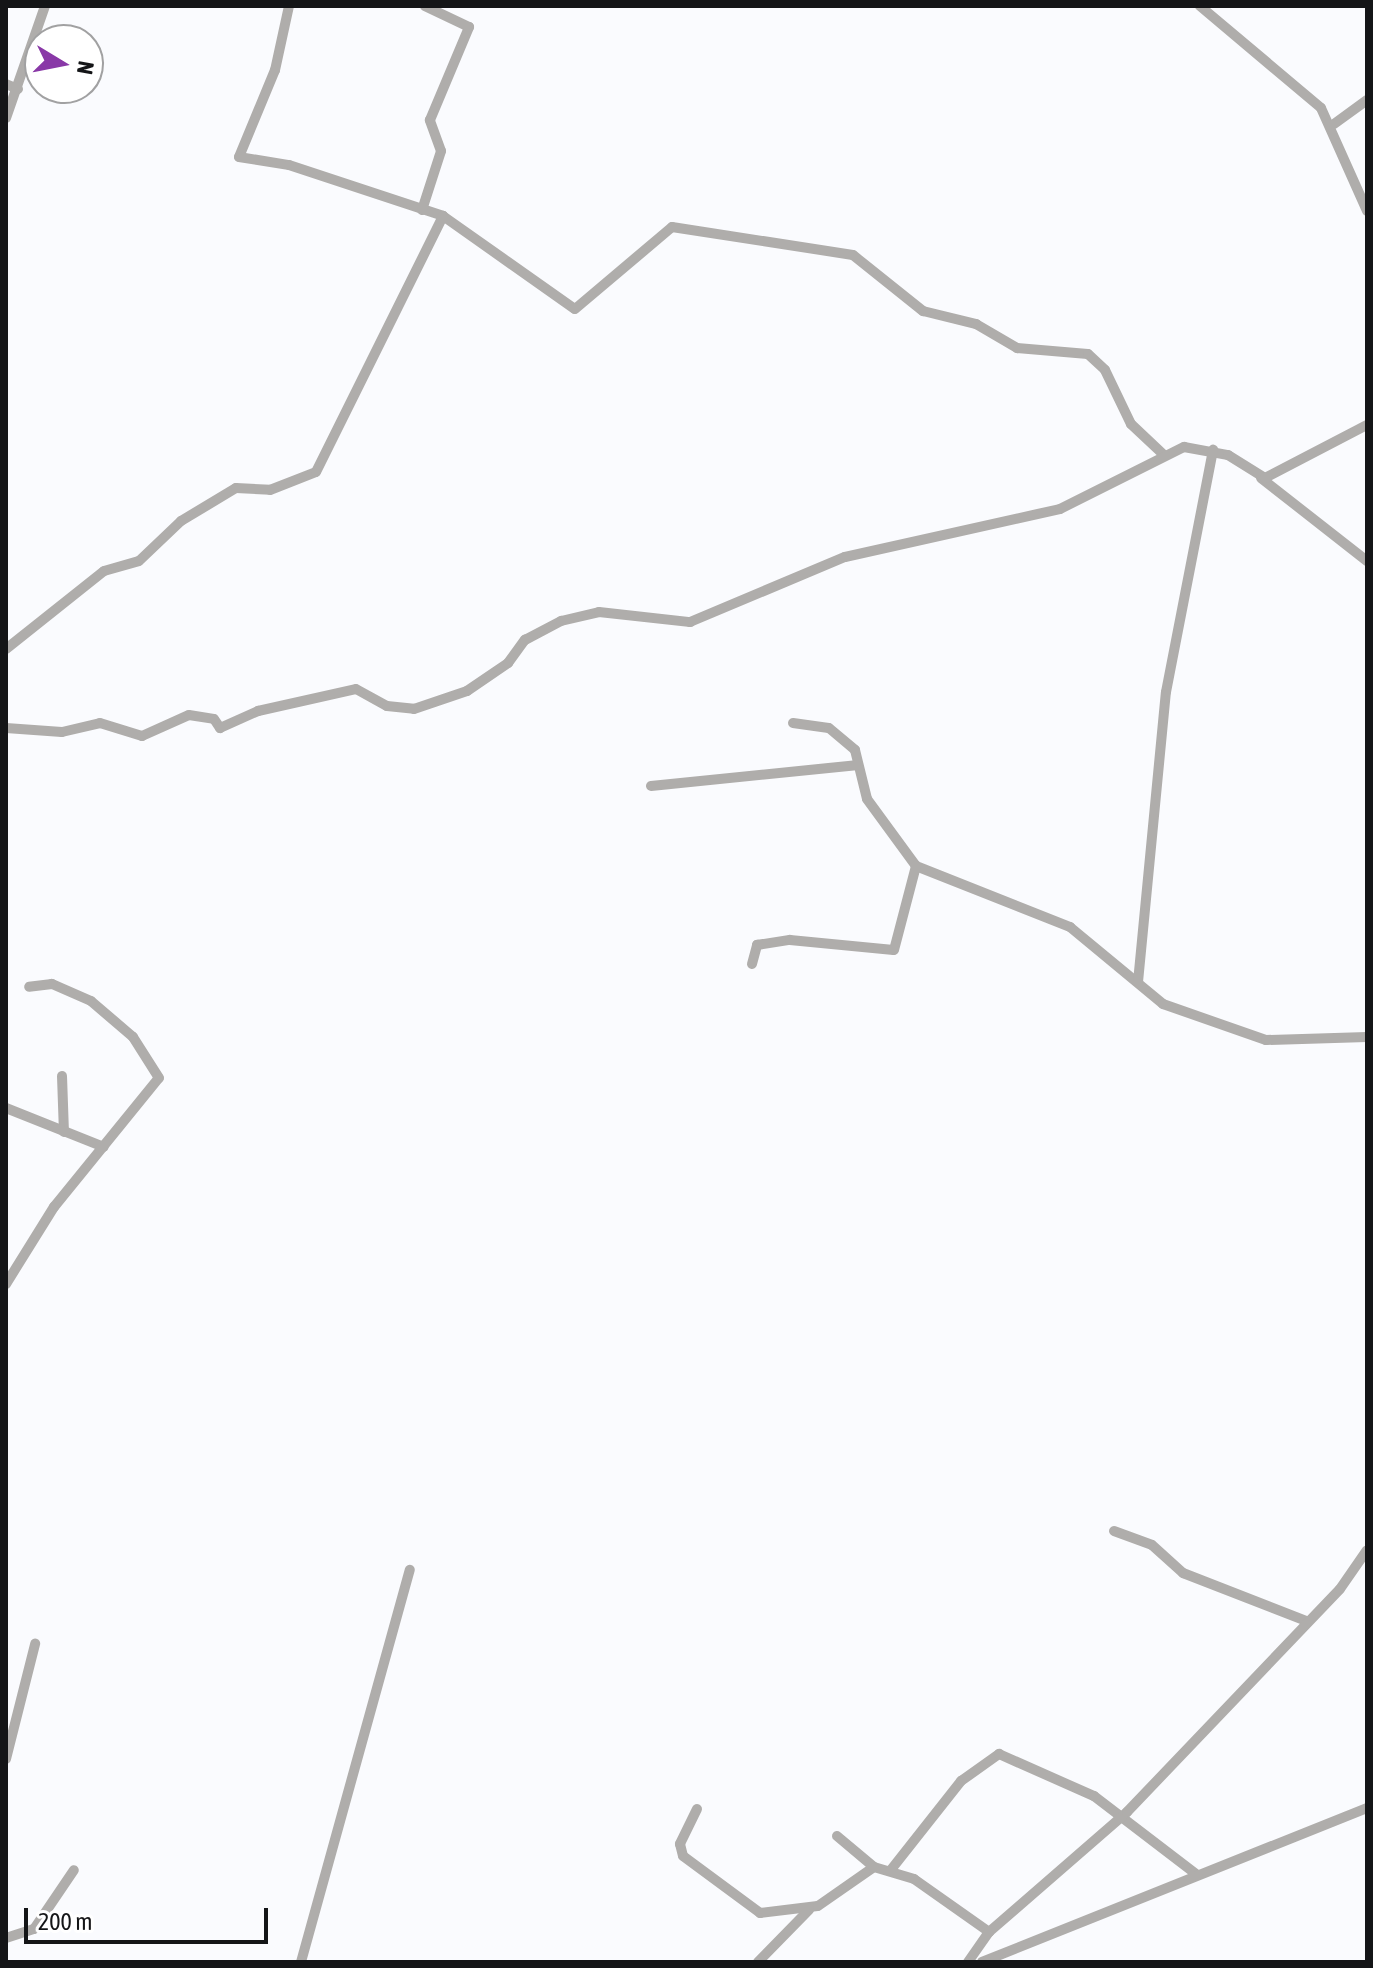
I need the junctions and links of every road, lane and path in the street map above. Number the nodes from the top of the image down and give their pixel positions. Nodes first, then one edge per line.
1 (45, 6) edge
2 (289, 6) edge
3 (425, 6) edge
4 (1200, 6) edge
5 (6, 84) edge
6 (18, 89) junction
7 (1367, 100) edge
8 (6, 118) edge
9 (1334, 124) junction
10 (422, 210) junction
11 (1367, 211) edge
12 (443, 216) junction
13 (1367, 425) edge
14 (1213, 450) junction
15 (1164, 455) junction
16 (1261, 478) junction
17 (1367, 561) edge
18 (6, 649) edge
19 (793, 723) dead end
20 (6, 728) edge
21 (856, 765) junction
22 (651, 786) dead end
23 (916, 866) junction
24 (752, 964) dead end
25 (1138, 982) junction
26 (29, 987) dead end
27 (1367, 1037) edge
28 (62, 1076) dead end
29 (6, 1108) edge
30 (64, 1132) junction
31 (104, 1147) junction
32 (6, 1284) edge
33 (1114, 1531) dead end
34 (1367, 1550) edge
35 (410, 1570) dead end
36 (1306, 1621) junction
37 (35, 1644) dead end
38 (6, 1759) edge
39 (1367, 1808) edge
40 (697, 1809) dead end
41 (1124, 1815) junction
42 (837, 1836) dead end
43 (874, 1867) junction
44 (74, 1870) dead end
45 (890, 1871) junction
46 (1196, 1874) junction
47 (809, 1910) junction
48 (989, 1932) junction
49 (6, 1938) edge
50 (301, 1962) edge
51 (758, 1962) edge
52 (968, 1962) edge
53 (982, 1962) edge

1 - 6 street
2 - 10 street
3 - 10 street
4 - 9 street
5 - 6 street
6 - 8 street
7 - 9 street
9 - 11 street
10 - 12 street
12 - 15 street
12 - 18 street
13 - 16 street
14 - 15 street
14 - 16 street
14 - 25 street
15 - 20 street
16 - 17 street
19 - 21 street
21 - 22 street
21 - 23 street
23 - 24 street
23 - 25 street
25 - 27 street
26 - 31 street
28 - 30 street
29 - 30 street
30 - 31 street
31 - 32 street
33 - 36 street
34 - 36 street
35 - 50 street
36 - 41 street
37 - 38 street
39 - 46 street
40 - 47 street
41 - 45 street
41 - 46 street
41 - 48 street
42 - 43 street
43 - 45 street
43 - 47 street
44 - 49 street
45 - 48 street
46 - 53 street
47 - 51 street
48 - 52 street

